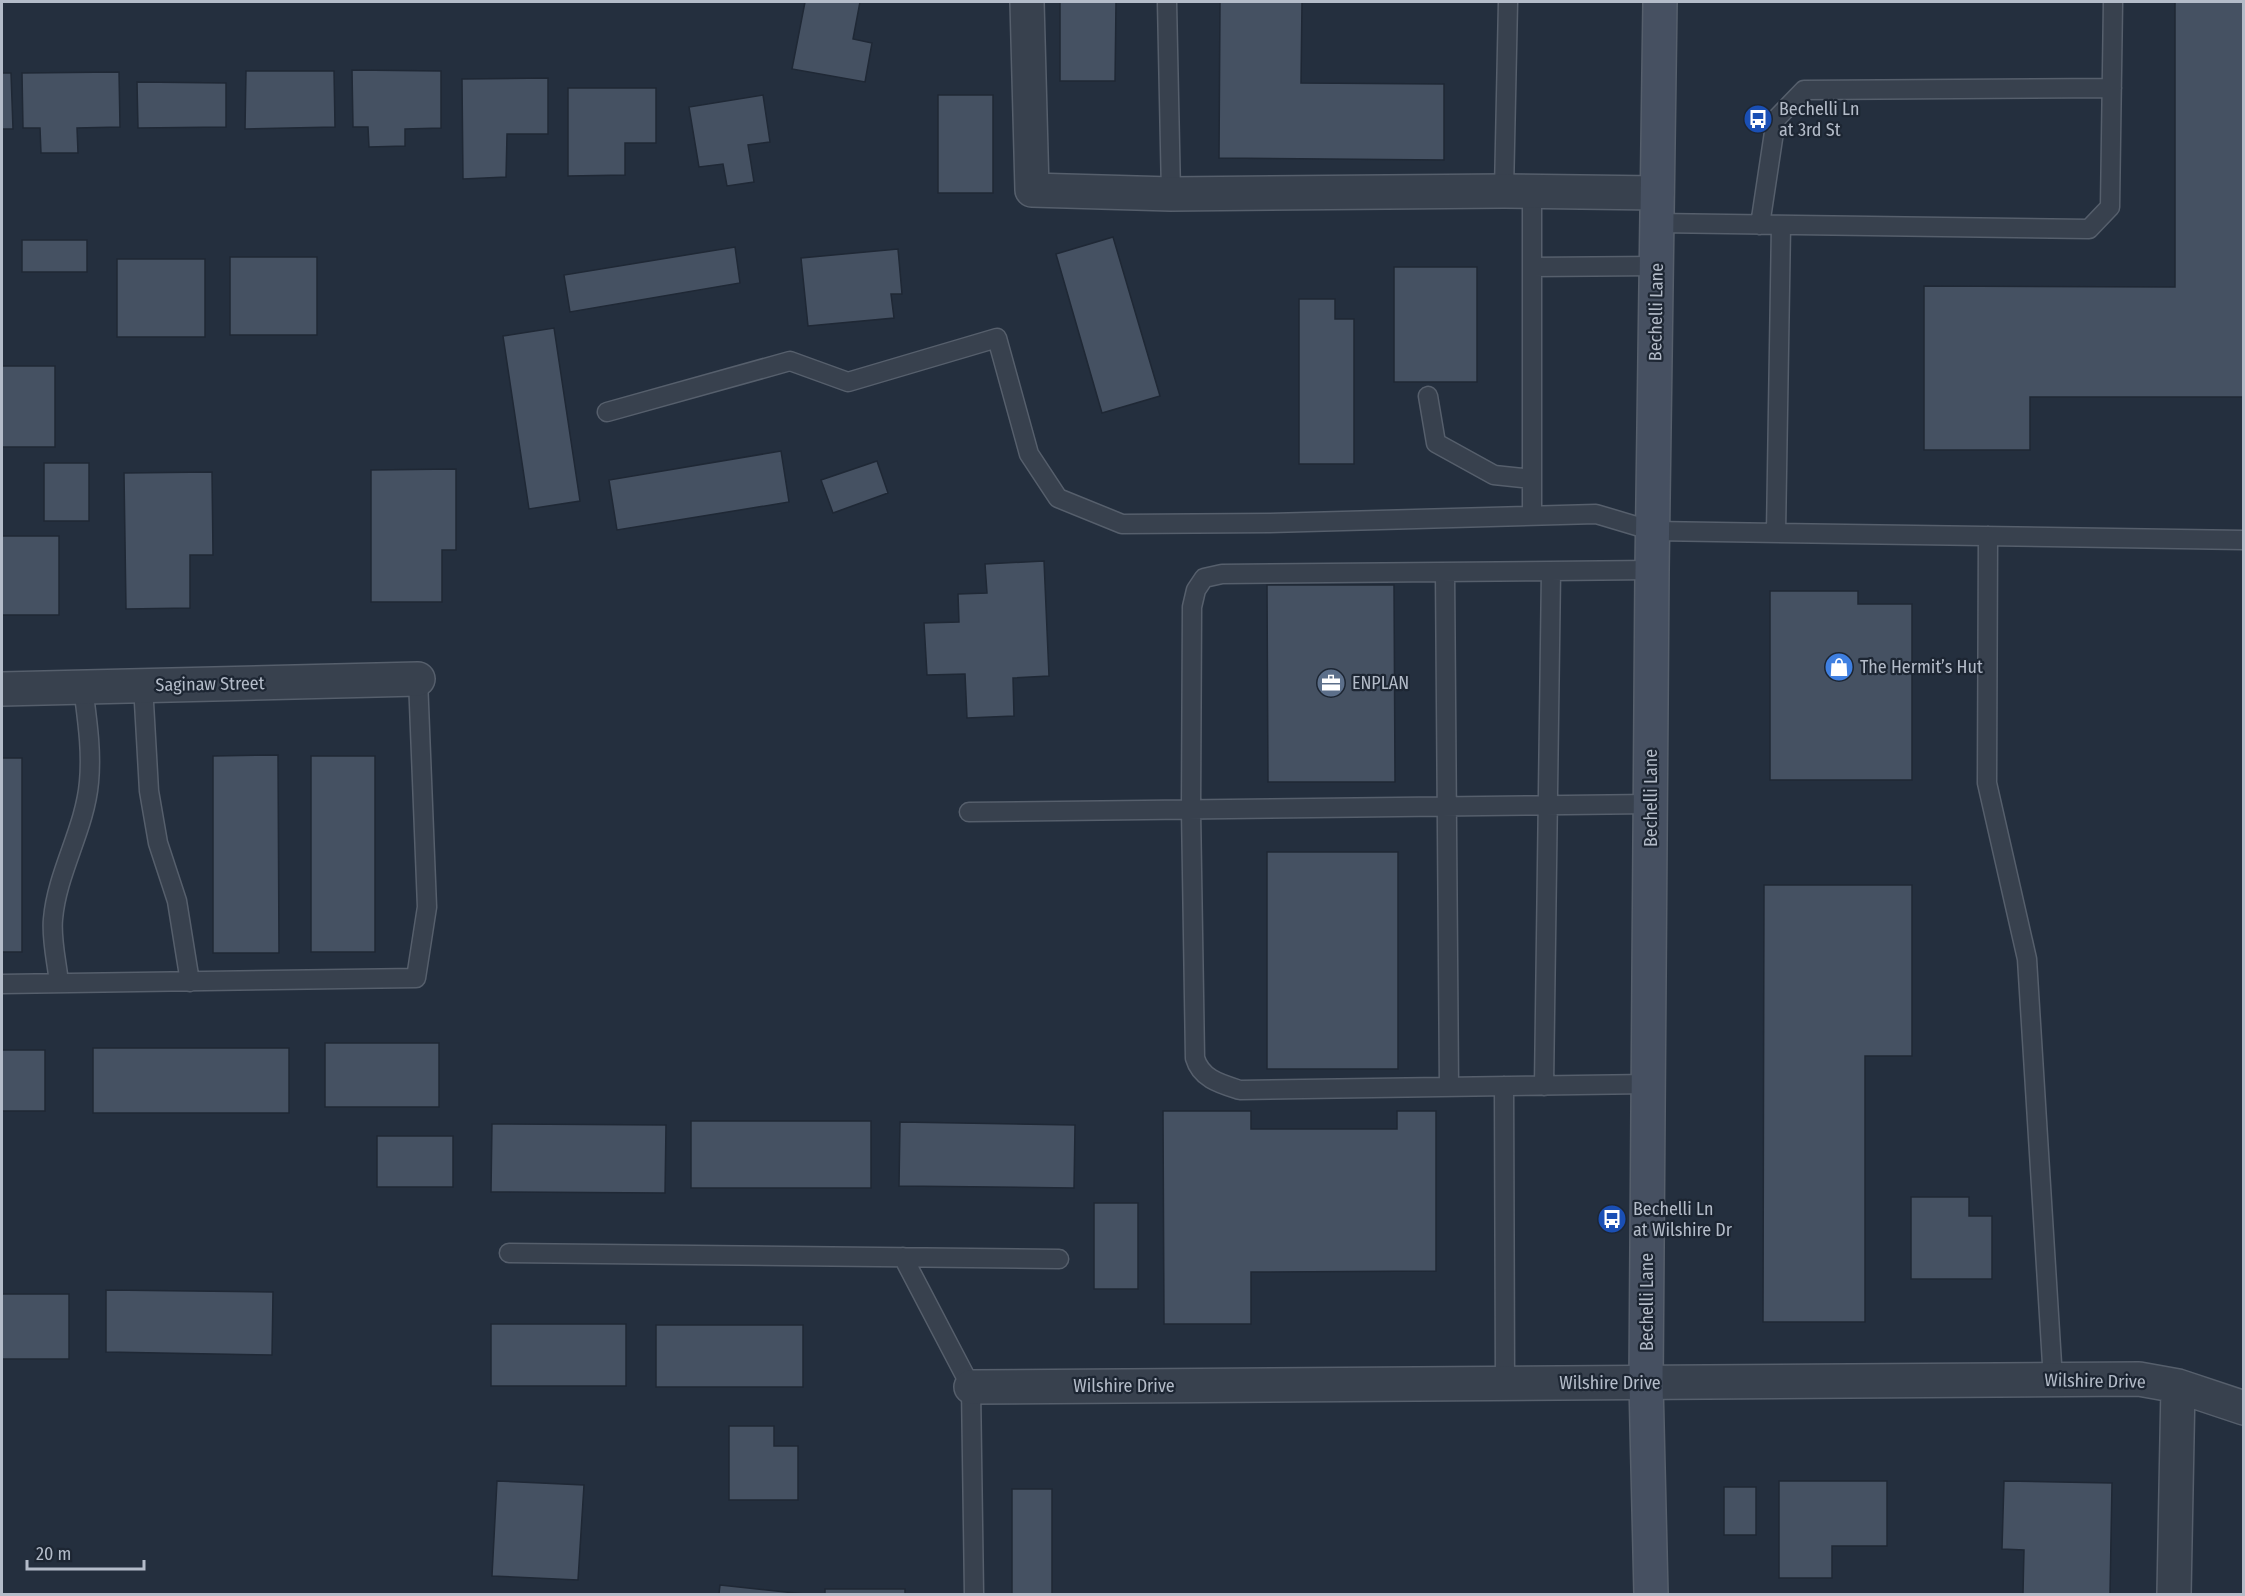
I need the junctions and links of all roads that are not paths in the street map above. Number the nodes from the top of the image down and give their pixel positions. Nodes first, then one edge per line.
1 (1027, 2) edge
2 (1167, 2) edge
3 (1508, 2) edge
4 (1660, 2) edge
5 (2113, 2) edge
6 (2112, 88) junction
7 (1518, 191) junction
8 (1171, 194) junction
9 (1657, 208) junction
10 (1760, 225) junction
11 (1781, 225) junction
12 (1656, 266) junction
13 (1532, 267) junction
14 (1428, 396) dead end
15 (607, 412) dead end
16 (1532, 479) junction
17 (1532, 515) junction
18 (1653, 531) junction
19 (1776, 533) junction
20 (1988, 536) junction
21 (2244, 540) edge
22 (1652, 570) junction
23 (1551, 571) junction
24 (1445, 572) junction
25 (418, 679) joint
26 (143, 686) junction
27 (83, 687) junction
28 (2, 689) edge
29 (1651, 804) junction
30 (1548, 806) junction
31 (1448, 807) junction
32 (1191, 810) junction
33 (969, 812) dead end
34 (190, 982) junction
35 (59, 983) junction
36 (2, 984) edge
37 (1649, 1084) junction
38 (1504, 1086) junction
39 (1544, 1086) junction
40 (1449, 1087) junction
41 (509, 1253) dead end
42 (903, 1257) junction
43 (1059, 1259) dead end
44 (2053, 1380) junction
45 (1505, 1383) junction
46 (1646, 1383) junction
47 (2178, 1386) junction
48 (971, 1387) junction
49 (2244, 1408) edge
50 (974, 1594) edge
51 (1651, 1594) edge
52 (2174, 1594) edge

1 - 8 street
2 - 8 lane
3 - 7 lane
4 - 9 main road, Bechelli Lane
5 - 6 lane
6 - 10 lane
6 - 11 lane
7 - 8 street
7 - 9 street
7 - 13 lane
9 - 10 lane
9 - 12 main road, Bechelli Lane
10 - 11 lane
11 - 19 lane
12 - 13 lane
12 - 18 main road, Bechelli Lane
13 - 16 lane
14 - 16 lane
15 - 17 lane
16 - 17 lane
17 - 18 lane
18 - 19 lane
18 - 22 main road, Bechelli Lane
19 - 20 lane
20 - 21 lane
20 - 44 lane
22 - 23 lane
22 - 29 main road, Bechelli Lane
23 - 24 lane
23 - 30 lane
24 - 31 lane
24 - 32 lane
25 - 26 street, Saginaw Street
25 - 34 lane
26 - 27 street, Saginaw Street
26 - 34 lane
27 - 28 street, Saginaw Street
27 - 35 lane
29 - 30 lane
29 - 37 main road, Bechelli Lane
30 - 31 lane
30 - 39 lane
31 - 32 lane
31 - 40 lane
32 - 33 lane
32 - 40 lane
34 - 35 lane
35 - 36 lane
37 - 39 lane
37 - 46 main road, Bechelli Lane
38 - 39 lane
38 - 40 lane
38 - 45 lane
41 - 42 lane
42 - 43 lane
42 - 48 lane
44 - 46 street, Wilshire Drive
44 - 47 street, Wilshire Drive
45 - 46 street, Wilshire Drive
45 - 48 street, Wilshire Drive
46 - 51 main road, Bechelli Lane
47 - 49 street, Wilshire Drive
47 - 52 street
48 - 50 lane

